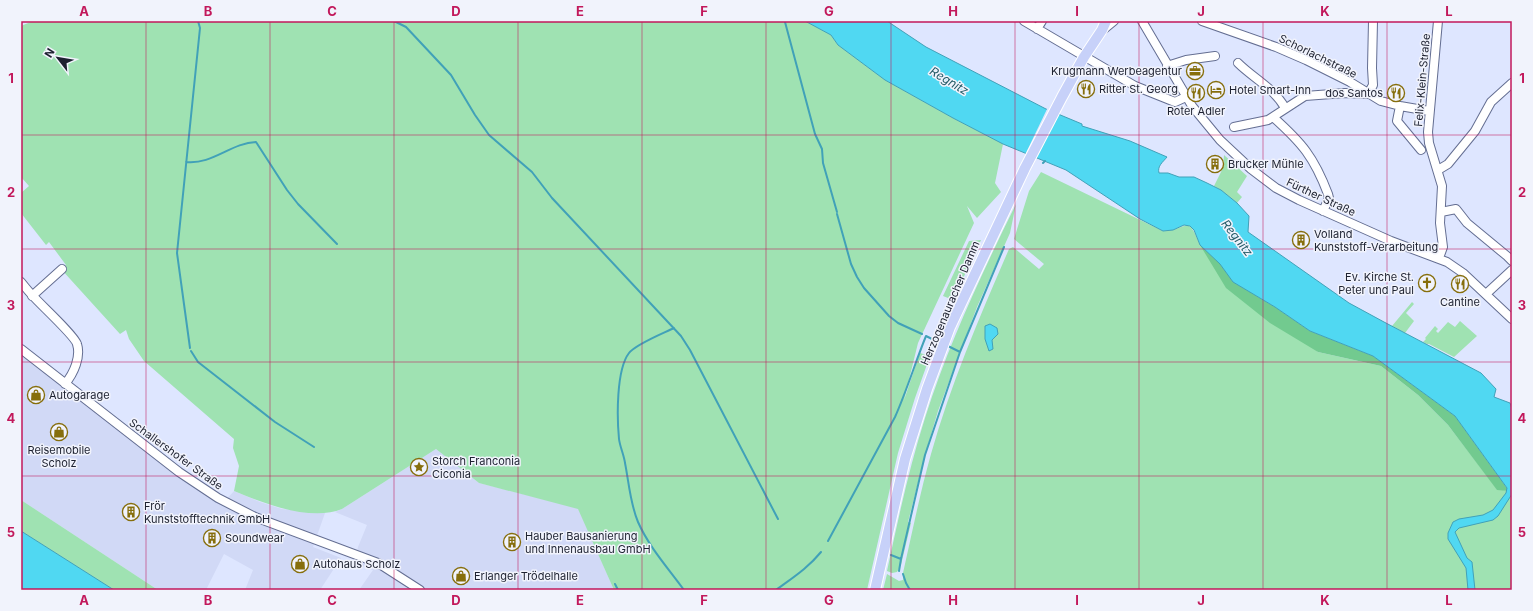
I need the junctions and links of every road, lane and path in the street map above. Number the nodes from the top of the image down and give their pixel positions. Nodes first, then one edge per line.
1 (1024, 21) edge
2 (1042, 21) edge
3 (1114, 21) edge
4 (1136, 21) edge
5 (1202, 21) edge
6 (1373, 21) edge
7 (1438, 21) edge
8 (1102, 24) edge
9 (1144, 25) edge
10 (1037, 29) junction
11 (1215, 56) dead end
12 (1084, 57) junction
13 (1238, 63) dead end
14 (1167, 66) junction
15 (1512, 83) edge
16 (1368, 94) junction
17 (1186, 97) junction
18 (1400, 106) junction
19 (1285, 108) junction
20 (1429, 111) junction
21 (1273, 117) junction
22 (1234, 127) dead end
23 (1421, 150) dead end
24 (1438, 170) junction
25 (1323, 211) junction
26 (1441, 212) junction
27 (1510, 257) edge
28 (1440, 258) junction
29 (62, 269) dead end
30 (1512, 270) edge
31 (21, 282) edge
32 (1486, 294) junction
33 (32, 296) junction
34 (1512, 319) edge
35 (21, 349) edge
36 (65, 384) junction
37 (875, 588) edge
38 (420, 590) edge

1 - 10 street
2 - 10 street
3 - 8 street
4 - 9 street, Fürther Straße
5 - 16 street, Schorlachstraße
6 - 16 street
7 - 20 street, Felix-Klein-Straße
8 - 12 main road, Herzogenauracher Damm
9 - 14 street, Fürther Straße
10 - 12 street
11 - 14 street
12 - 17 street
12 - 37 main road, Herzogenauracher Damm
13 - 19 street
14 - 17 street, Fürther Straße
15 - 24 street
16 - 18 street, Schorlachstraße
16 - 19 street
17 - 25 street, Fürther Straße
18 - 20 street, Schorlachstraße
18 - 23 street
19 - 21 street
20 - 24 street, Felix-Klein-Straße
21 - 22 street
21 - 25 street
24 - 26 street, Felix-Klein-Straße
25 - 28 street, Fürther Straße
26 - 27 street
26 - 28 street, Felix-Klein-Straße
28 - 32 street, Fürther Straße
29 - 33 street
30 - 32 street
31 - 33 street
32 - 34 street, Fürther Straße
33 - 36 street
35 - 36 street, Schallershofer Straße
36 - 38 street, Schallershofer Straße

